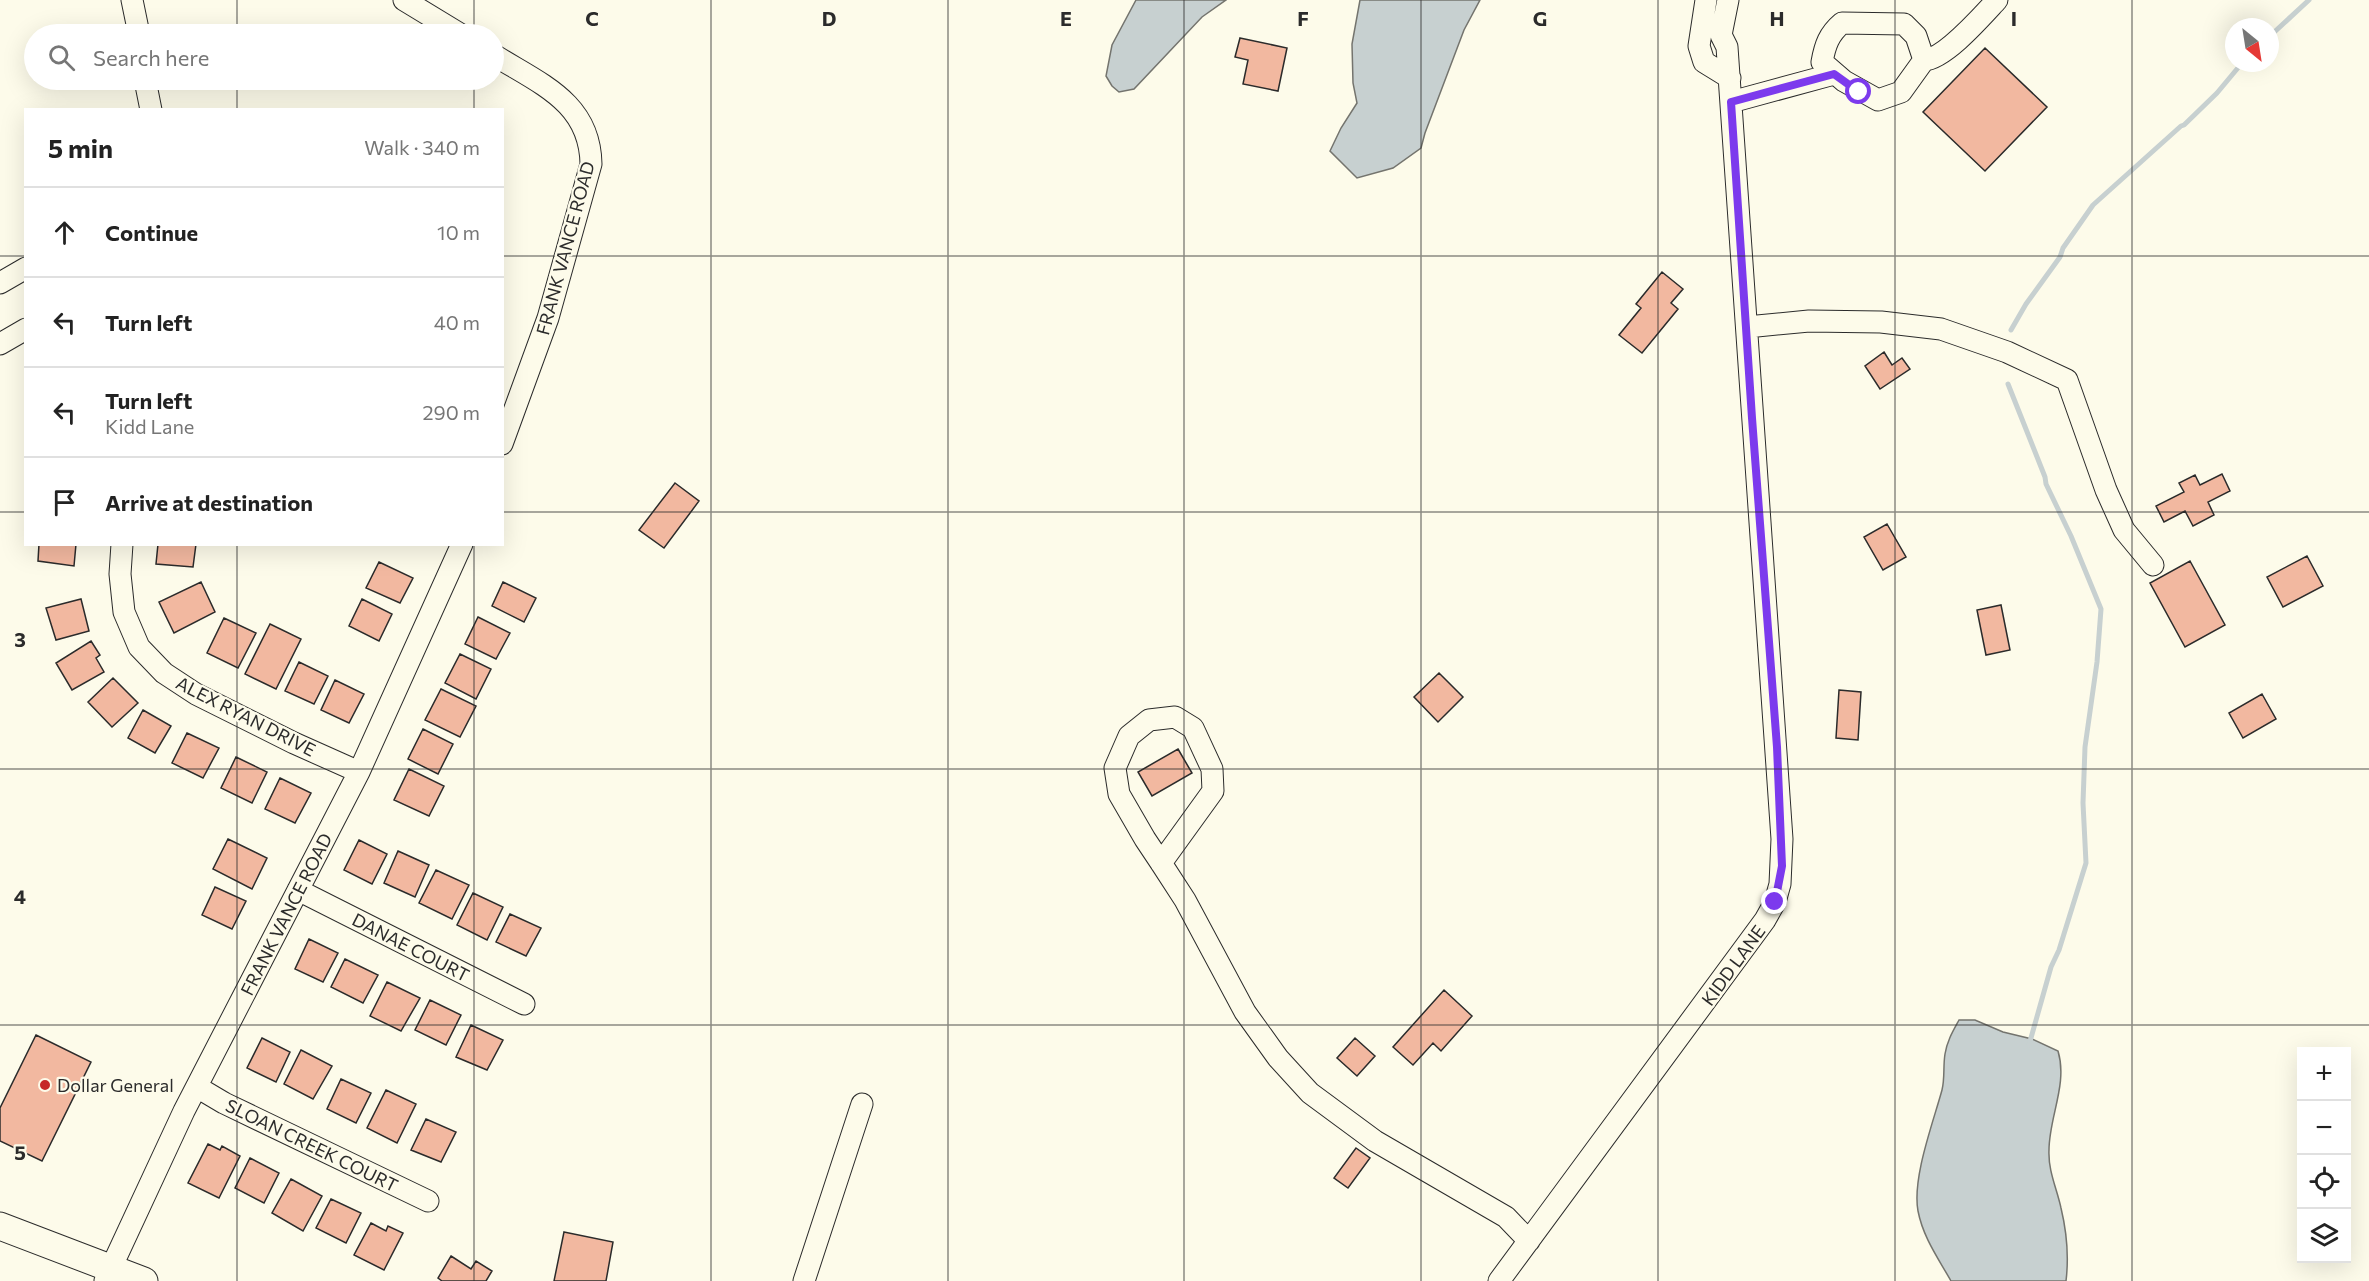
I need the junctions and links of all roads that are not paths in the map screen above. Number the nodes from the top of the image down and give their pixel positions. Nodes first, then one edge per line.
1 (132, 0) edge
2 (404, 0) edge
3 (1706, 0) edge
4 (1728, 0) edge
5 (1996, 0) edge
6 (138, 24) edge
7 (444, 24) edge
8 (1924, 60) junction
9 (504, 61) edge
10 (1834, 74) junction
11 (1730, 78) junction
12 (147, 90) edge
13 (1731, 102) junction
14 (151, 108) edge
15 (24, 269) edge
16 (0, 283) edge
17 (1747, 327) junction
18 (24, 330) edge
19 (0, 344) edge
20 (504, 439) edge
21 (122, 546) edge
22 (461, 546) edge
23 (2153, 565) dead end
24 (359, 772) junction
25 (1161, 863) junction
26 (298, 890) junction
27 (524, 1004) dead end
28 (197, 1087) junction
29 (862, 1104) dead end
30 (428, 1201) dead end
31 (0, 1226) edge
32 (1529, 1241) junction
33 (108, 1275) edge
34 (144, 1281) edge
35 (804, 1281) edge
36 (1499, 1281) edge

1 - 6 street
2 - 7 street
3 - 11 street
4 - 11 street, KIDD LANE
5 - 8 street
8 - 10 street
8 - 10 street
9 - 20 street, FRANK VANCE ROAD
10 - 13 street
11 - 13 street, KIDD LANE
12 - 14 street
13 - 17 street, KIDD LANE
15 - 16 street
17 - 23 street
17 - 32 street, KIDD LANE
18 - 19 street
21 - 24 street, ALEX RYAN DRIVE
22 - 24 street, FRANK VANCE ROAD
24 - 26 street, FRANK VANCE ROAD
25 - 25 street
25 - 32 street
26 - 27 street, DANAE COURT
26 - 28 street, FRANK VANCE ROAD
28 - 30 street, SLOAN CREEK COURT
28 - 33 street, FRANK VANCE ROAD
29 - 35 street
31 - 33 main road
32 - 36 street, KIDD LANE
33 - 34 main road

